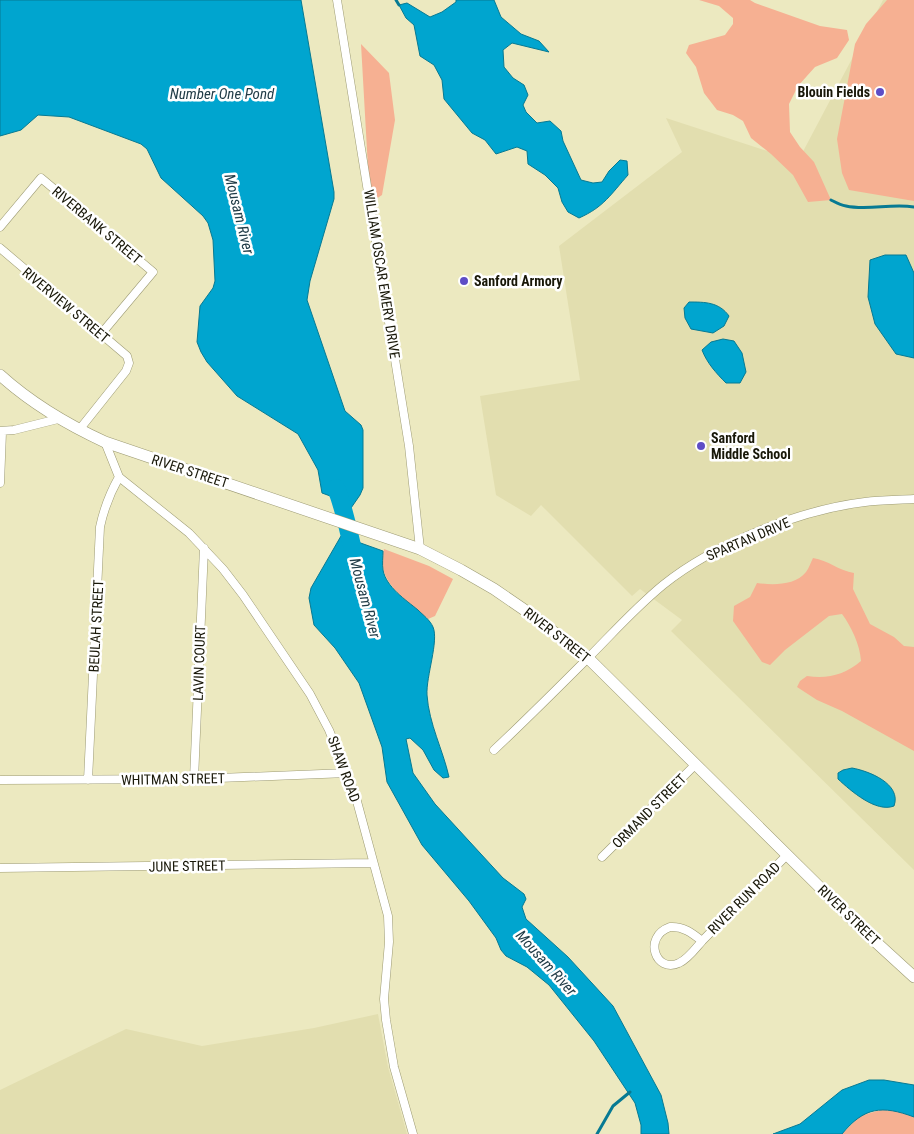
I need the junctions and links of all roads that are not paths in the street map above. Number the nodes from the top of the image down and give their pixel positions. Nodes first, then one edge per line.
1 (337, 0) edge
2 (0, 227) edge
3 (0, 248) edge
4 (102, 334) junction
5 (0, 375) edge
6 (58, 419) junction
7 (79, 430) junction
8 (1, 431) edge
9 (105, 442) junction
10 (119, 476) junction
11 (0, 483) edge
12 (914, 499) edge
13 (204, 548) junction
14 (420, 549) junction
15 (588, 658) junction
16 (494, 750) dead end
17 (696, 764) junction
18 (347, 773) junction
19 (194, 779) junction
20 (0, 780) edge
21 (88, 780) junction
22 (787, 855) junction
23 (602, 857) dead end
24 (373, 863) junction
25 (0, 868) edge
26 (702, 941) junction
27 (914, 977) edge
28 (413, 1134) edge

1 - 14 street, WILLIAM OSCAR EMERY DRIVE
2 - 4 street, RIVERBANK STREET
3 - 4 street, RIVERVIEW STREET
4 - 7 street, RIVERVIEW STREET
5 - 6 street, RIVER STREET
6 - 7 street, RIVER STREET
6 - 8 street
7 - 9 street, RIVER STREET
8 - 11 street
9 - 10 street
9 - 14 street, RIVER STREET
10 - 13 street, SHAW ROAD
10 - 21 street, BEULAH STREET
12 - 15 street, SPARTAN DRIVE
13 - 18 street, SHAW ROAD
13 - 19 street, LAVIN COURT
14 - 15 street, RIVER STREET
15 - 16 street, SPARTAN DRIVE
15 - 17 street, RIVER STREET
17 - 22 street, RIVER STREET
17 - 23 street, ORMAND STREET
18 - 19 street, WHITMAN STREET
18 - 24 street, SHAW ROAD
19 - 21 street, WHITMAN STREET
20 - 21 street, WHITMAN STREET
22 - 26 street, RIVER RUN ROAD
22 - 27 street, RIVER STREET
24 - 25 street, JUNE STREET
24 - 28 street, SHAW ROAD
26 - 26 street, RIVER RUN ROAD

